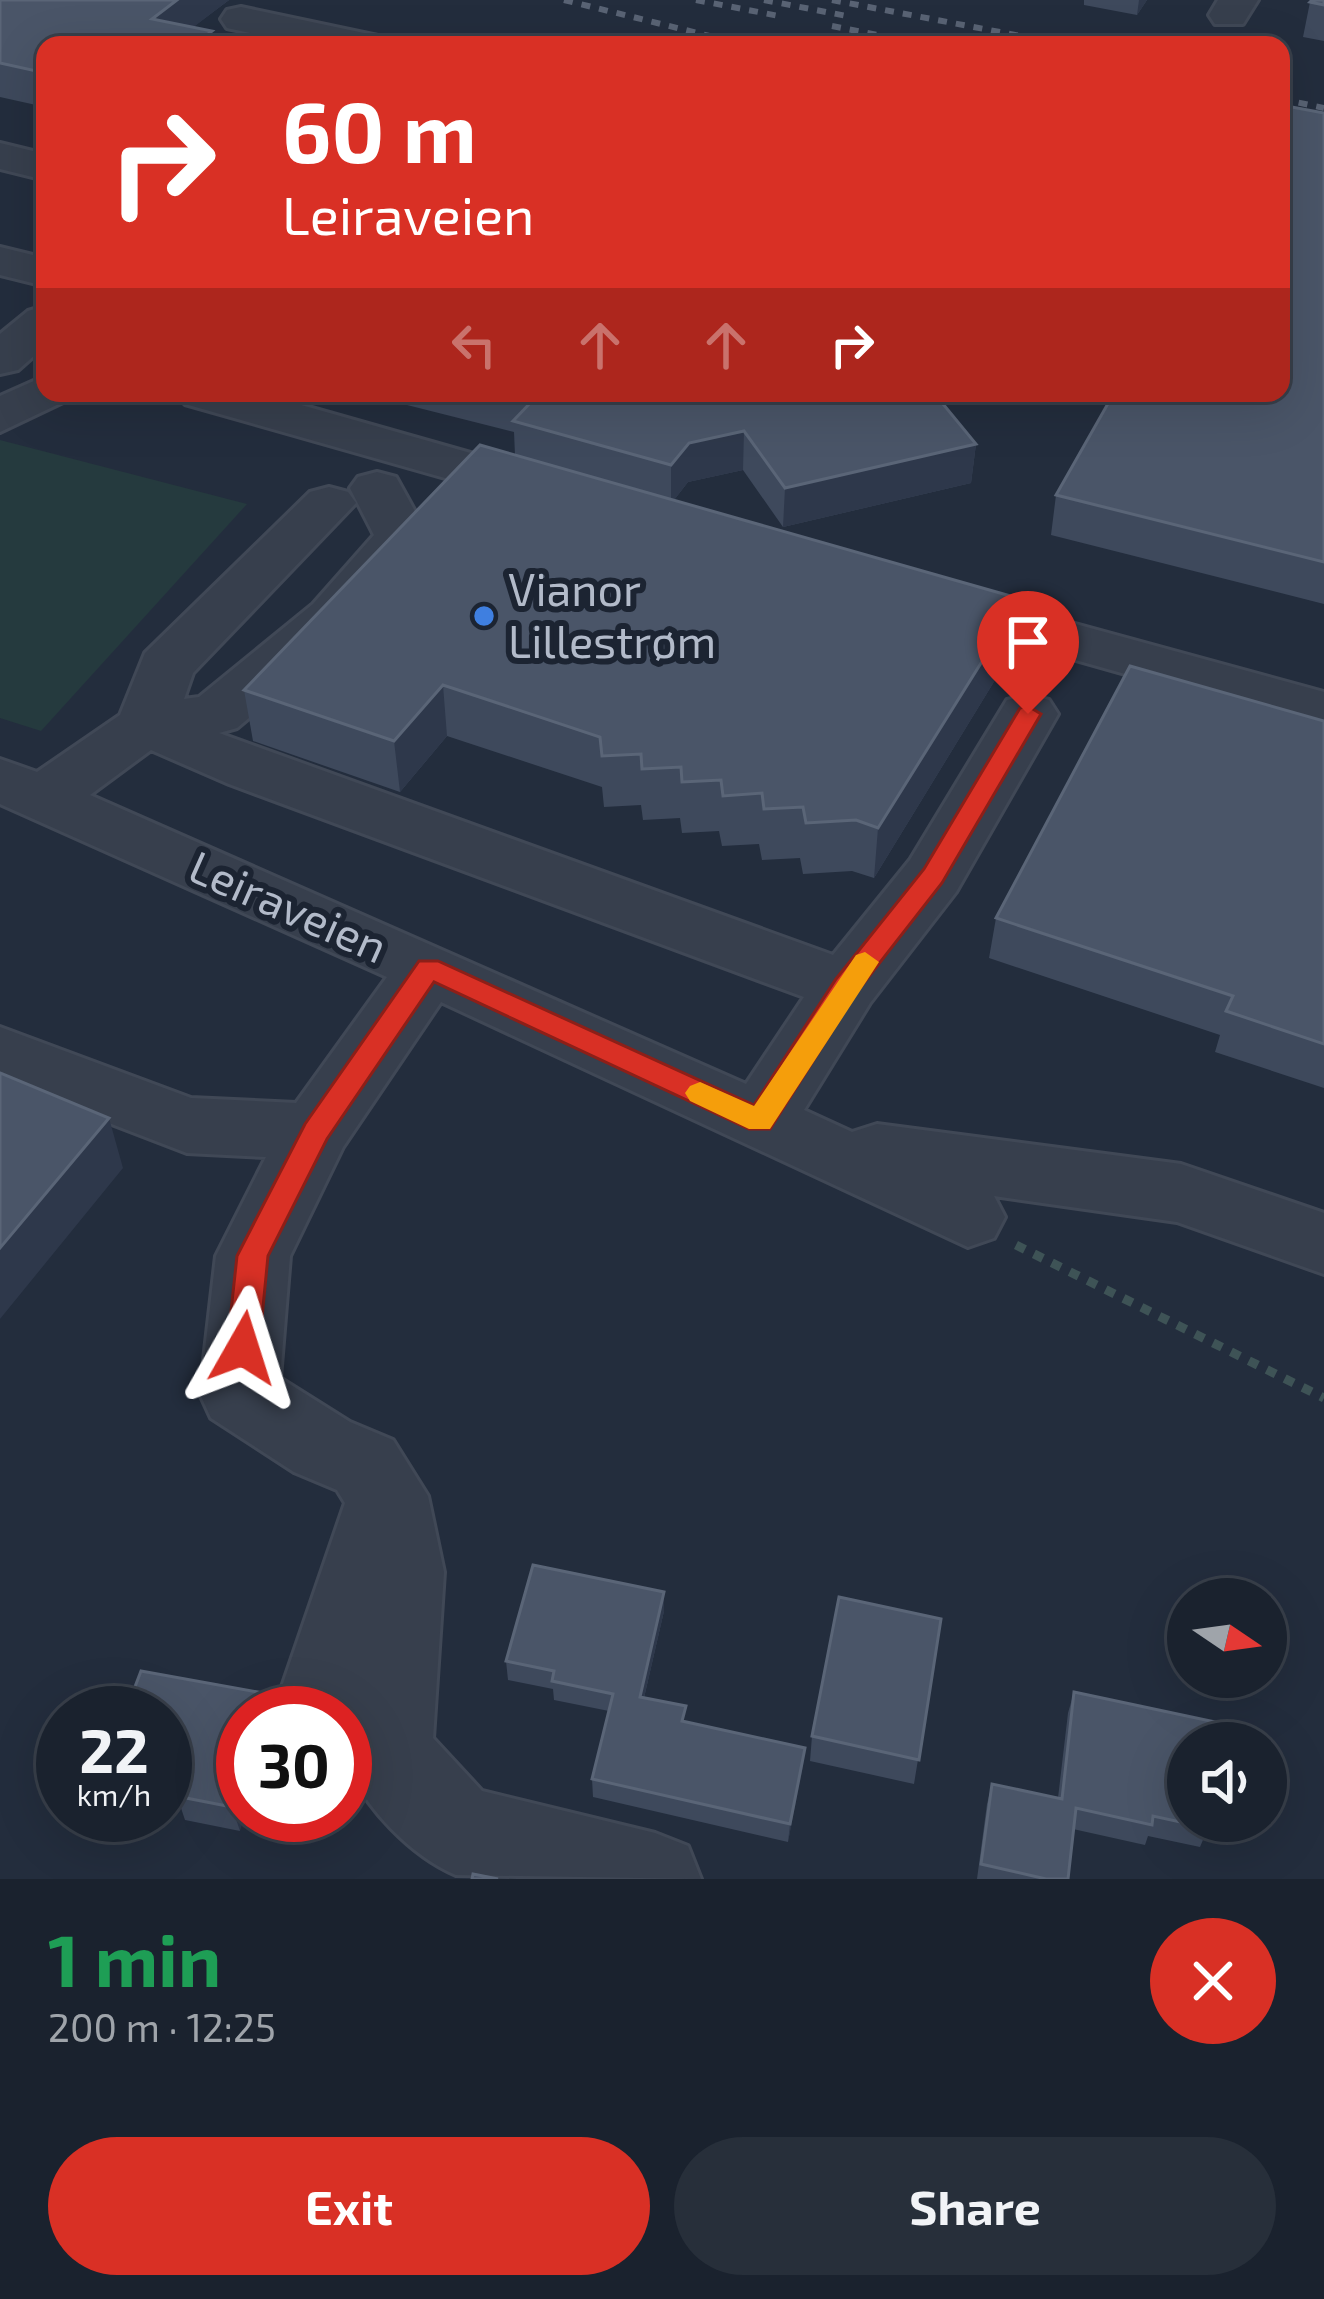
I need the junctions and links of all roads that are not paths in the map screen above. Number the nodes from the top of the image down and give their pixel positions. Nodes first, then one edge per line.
1 (241, 19) dead end
2 (289, 36) edge
3 (0, 156) edge
4 (36, 164) edge
5 (0, 261) edge
6 (36, 270) edge
7 (36, 329) edge
8 (0, 359) edge
9 (36, 396) edge
10 (234, 402) edge
11 (0, 417) edge
12 (591, 504) edge
13 (888, 589) edge
14 (1324, 711) edge
15 (1028, 714) dead end
16 (146, 725) junction
17 (21, 790) edge
18 (429, 968) junction
19 (846, 986) junction
20 (0, 1053) edge
21 (315, 1132) junction
22 (783, 1132) junction
23 (968, 1216) road end
24 (1324, 1244) edge
25 (387, 1496) junction
26 (326, 1686) edge
27 (655, 1879) edge

1 - 2 street
3 - 4 street
5 - 6 street
7 - 8 street
9 - 11 street
10 - 12 street
13 - 14 street
15 - 19 street
16 - 16 street
16 - 17 street
16 - 19 street
17 - 18 street, Leiraveien
18 - 21 street
18 - 22 street, Leiraveien
19 - 22 street
20 - 21 street
21 - 25 street
22 - 23 street, Leiraveien
22 - 24 street
25 - 26 street
25 - 27 street

